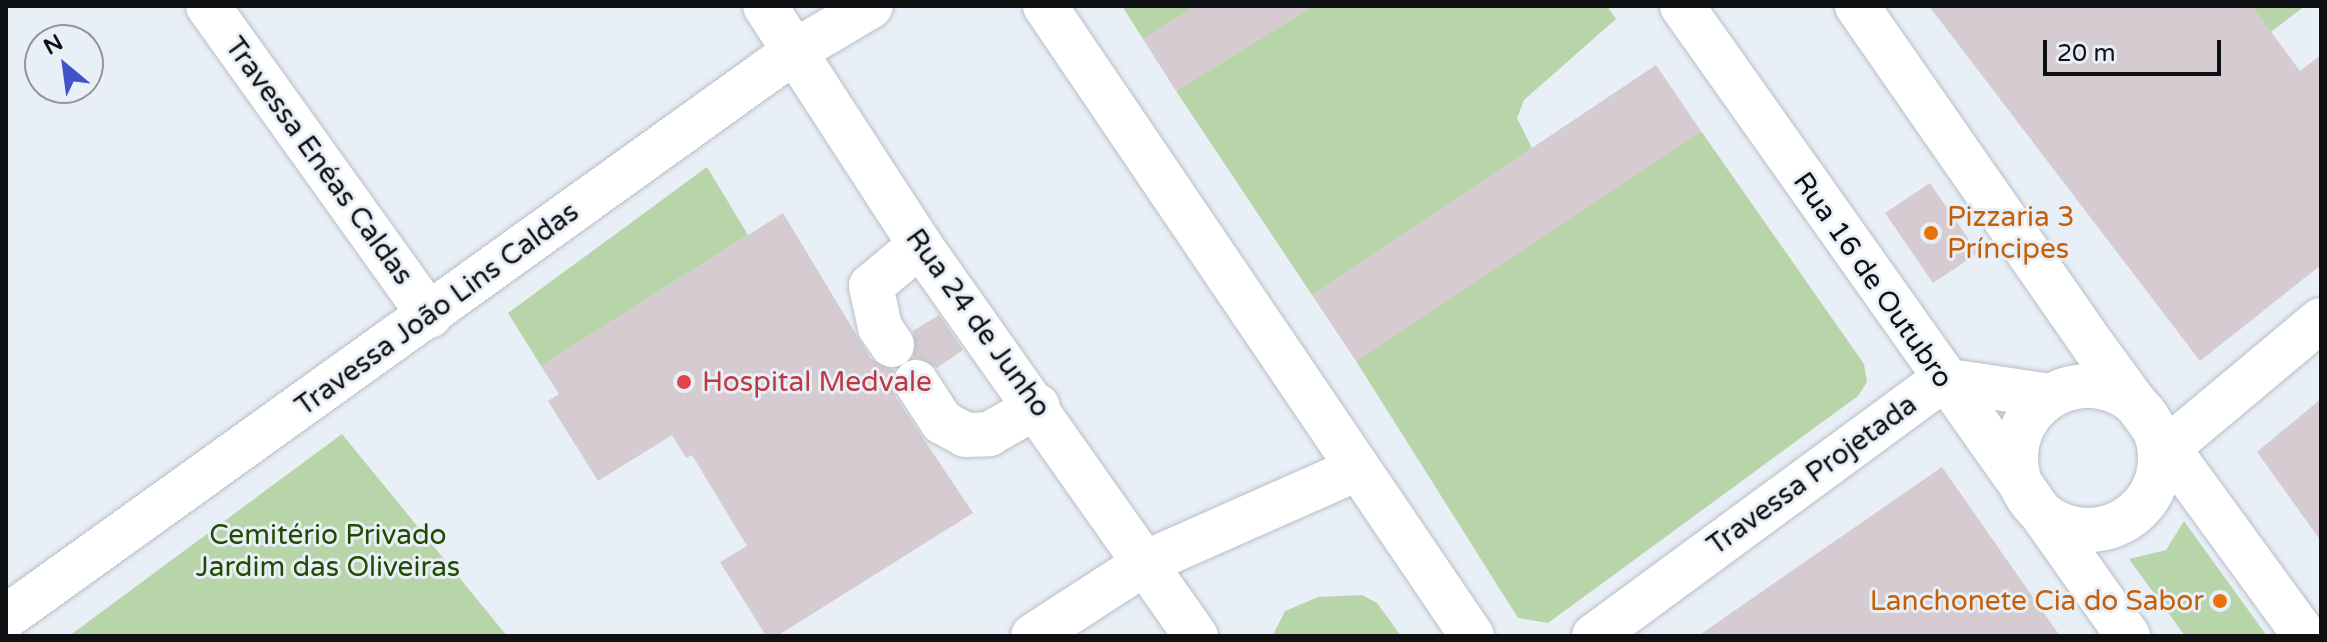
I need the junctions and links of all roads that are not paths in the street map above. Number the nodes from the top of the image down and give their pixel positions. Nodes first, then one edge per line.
1 (208, 6) edge
2 (765, 6) edge
3 (871, 6) edge
4 (1045, 6) edge
5 (1682, 6) edge
6 (1857, 6) edge
7 (795, 51) junction
8 (920, 245) junction
9 (430, 316) junction
10 (2321, 320) edge
11 (892, 345) dead end
12 (1942, 380) junction
13 (916, 382) dead end
14 (2051, 396) junction
15 (1038, 406) junction
16 (2157, 431) junction
17 (1357, 469) junction
18 (2028, 499) junction
19 (1147, 562) junction
20 (6, 617) edge
21 (1033, 636) edge
22 (1196, 636) edge
23 (1472, 636) edge
24 (1594, 636) edge
25 (2128, 636) edge
26 (2305, 636) edge

1 - 9 street, Travessa Enéas Caldas
2 - 7 street, Rua 24 de Junho
3 - 7 street, Travessa João Lins Caldas
4 - 17 street
5 - 12 street, Rua 16 de Outubro
6 - 16 street
7 - 8 street, Rua 24 de Junho
7 - 9 street, Travessa João Lins Caldas
8 - 11 street
8 - 15 street, Rua 24 de Junho
9 - 20 street, Travessa João Lins Caldas
10 - 16 street
12 - 14 street, Travessa Projetada
12 - 18 street, Rua 16 de Outubro
12 - 24 street, Travessa Projetada
13 - 15 street
14 - 16 street
14 - 18 street
15 - 19 street, Rua 24 de Junho
16 - 18 street
16 - 26 street
17 - 19 street
17 - 23 street
18 - 25 street, Rua 16 de Outubro
19 - 21 street
19 - 22 street, Rua 24 de Junho

